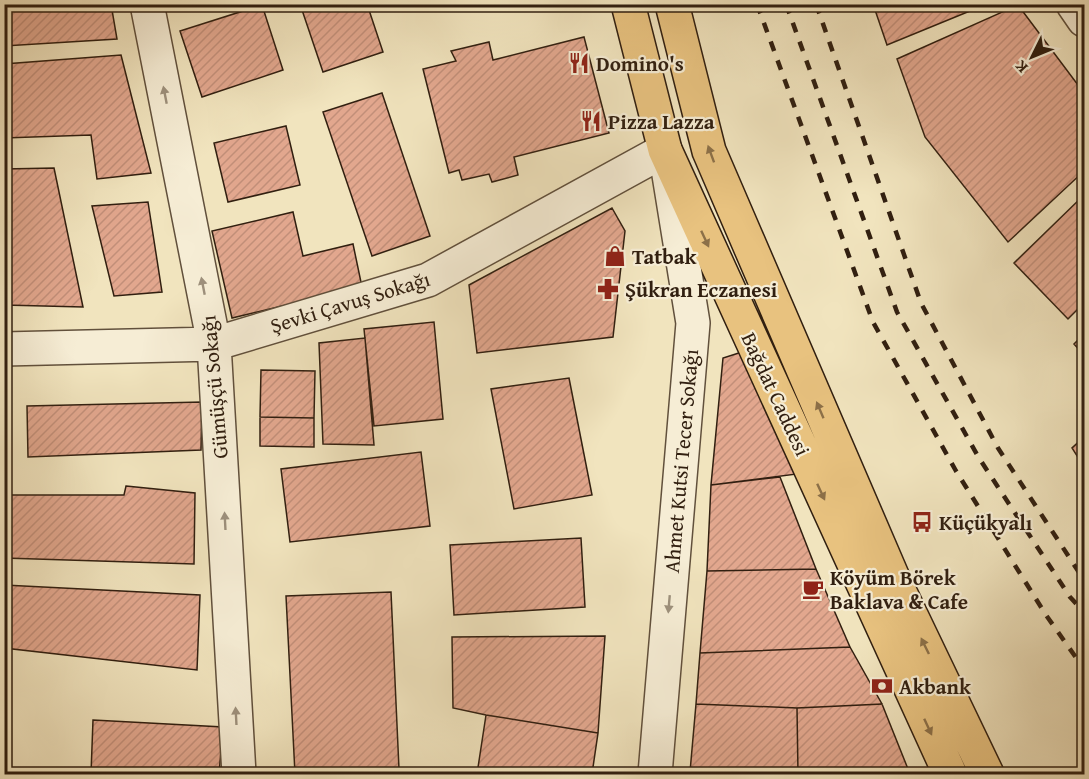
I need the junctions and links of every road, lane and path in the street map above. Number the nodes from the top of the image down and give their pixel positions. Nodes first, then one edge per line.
1 (147, 4) edge
2 (628, 4) edge
3 (672, 4) edge
4 (1072, 4) edge
5 (1084, 20) edge
6 (665, 150) junction
7 (214, 344) junction
8 (4, 349) edge
9 (239, 774) edge
10 (655, 774) edge
11 (950, 774) edge
12 (987, 774) edge

7 -> 1 street, Gümüşçü Sokağı
2 - 6 main road, Bağdat Caddesi
12 -> 3 main road, Bağdat Caddesi
4 - 5 street
6 - 7 street, Şevki Çavuş Sokağı
6 -> 10 street, Ahmet Kutsi Tecer Sokağı
6 -> 11 main road, Bağdat Caddesi
7 - 8 street, Şevki Çavuş Sokağı
9 -> 7 street, Gümüşçü Sokağı

